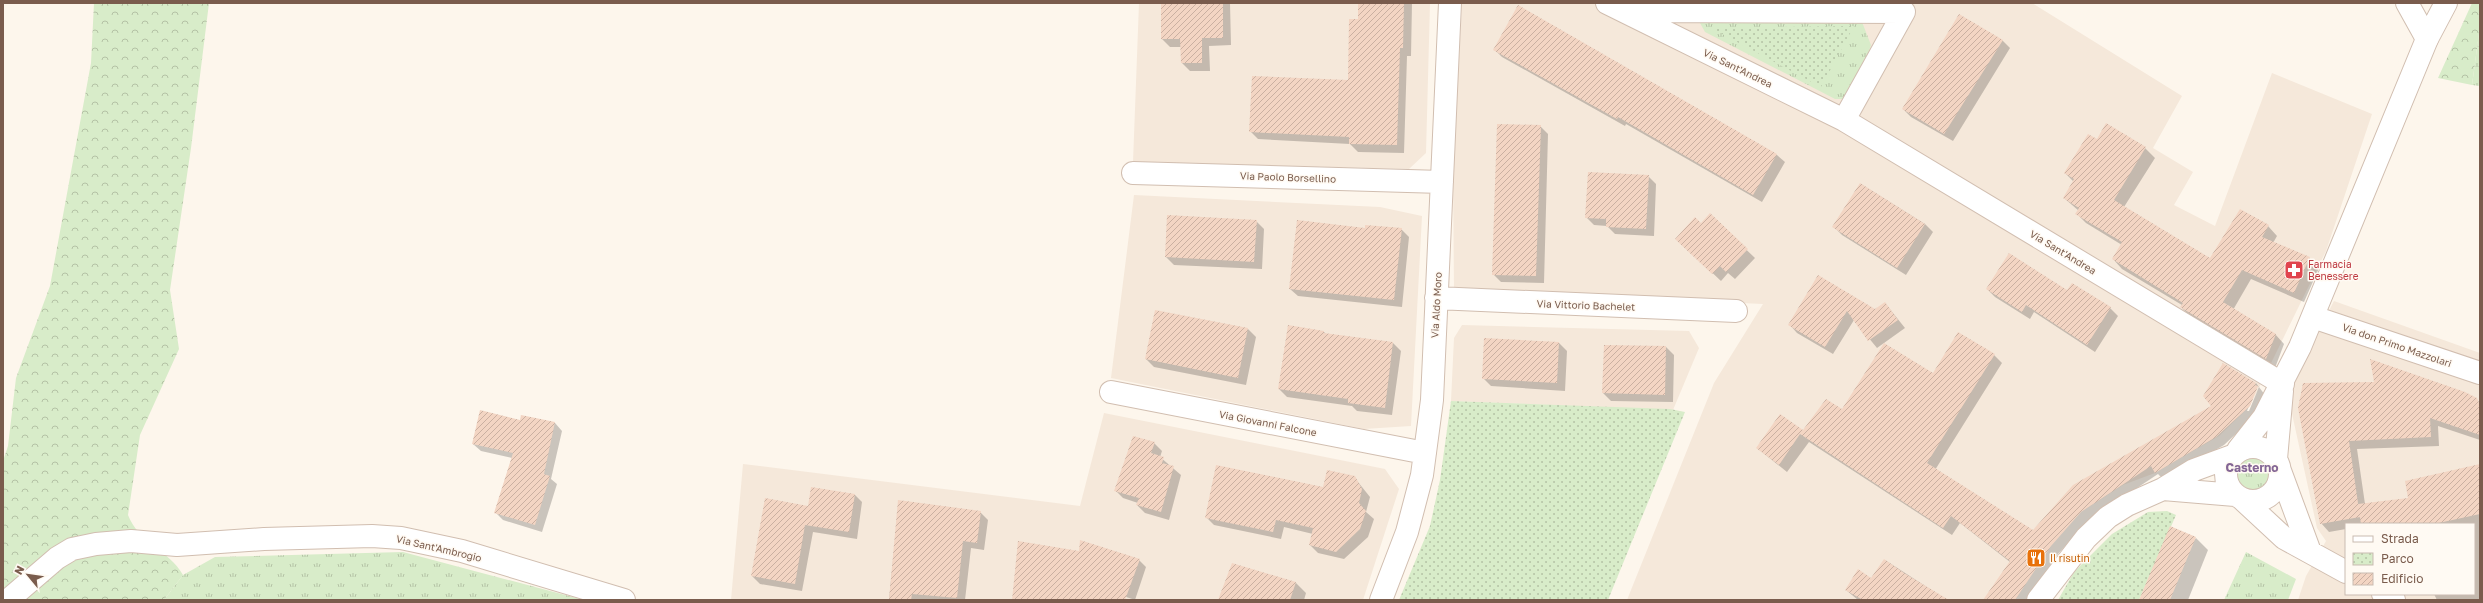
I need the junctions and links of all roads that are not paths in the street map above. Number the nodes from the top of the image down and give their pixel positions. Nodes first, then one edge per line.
1 (1450, 3) edge
2 (1607, 3) edge
3 (2407, 3) edge
4 (2446, 3) edge
5 (1633, 15) junction
6 (2427, 39) junction
7 (1844, 120) junction
8 (1133, 173) dead end
9 (1442, 182) junction
10 (1436, 298) junction
11 (1736, 311) dead end
12 (2313, 317) junction
13 (2480, 373) edge
14 (2282, 384) junction
15 (1112, 392) dead end
16 (1424, 453) junction
17 (2235, 453) junction
18 (2278, 463) junction
19 (2163, 489) junction
20 (2238, 497) junction
21 (2310, 552) junction
22 (2345, 571) edge
23 (2385, 595) edge
24 (8, 600) edge
25 (624, 600) edge
26 (1382, 600) edge
27 (2038, 600) edge
28 (2394, 600) edge

1 - 9 street, Via Aldo Moro
2 - 5 street, Via Sant'Andrea
3 - 6 street
4 - 6 street
5 - 7 street, Via Sant'Andrea
5 - 7 street
6 - 12 street
7 - 14 street, Via Sant'Andrea
8 - 9 street, Via Paolo Borsellino
9 - 10 street, Via Aldo Moro
10 - 11 street, Via Vittorio Bachelet
10 - 16 street, Via Aldo Moro
12 - 13 street, Via don Primo Mazzolari
12 - 14 street
14 - 17 street
14 - 18 street
15 - 16 street, Via Giovanni Falcone
16 - 26 street, Via Aldo Moro
17 - 18 street
17 - 19 street
17 - 20 street
18 - 20 street
18 - 21 street
19 - 20 street
19 - 27 street
20 - 21 street
21 - 22 street
23 - 28 street
24 - 25 street, Via Sant'Ambrogio

